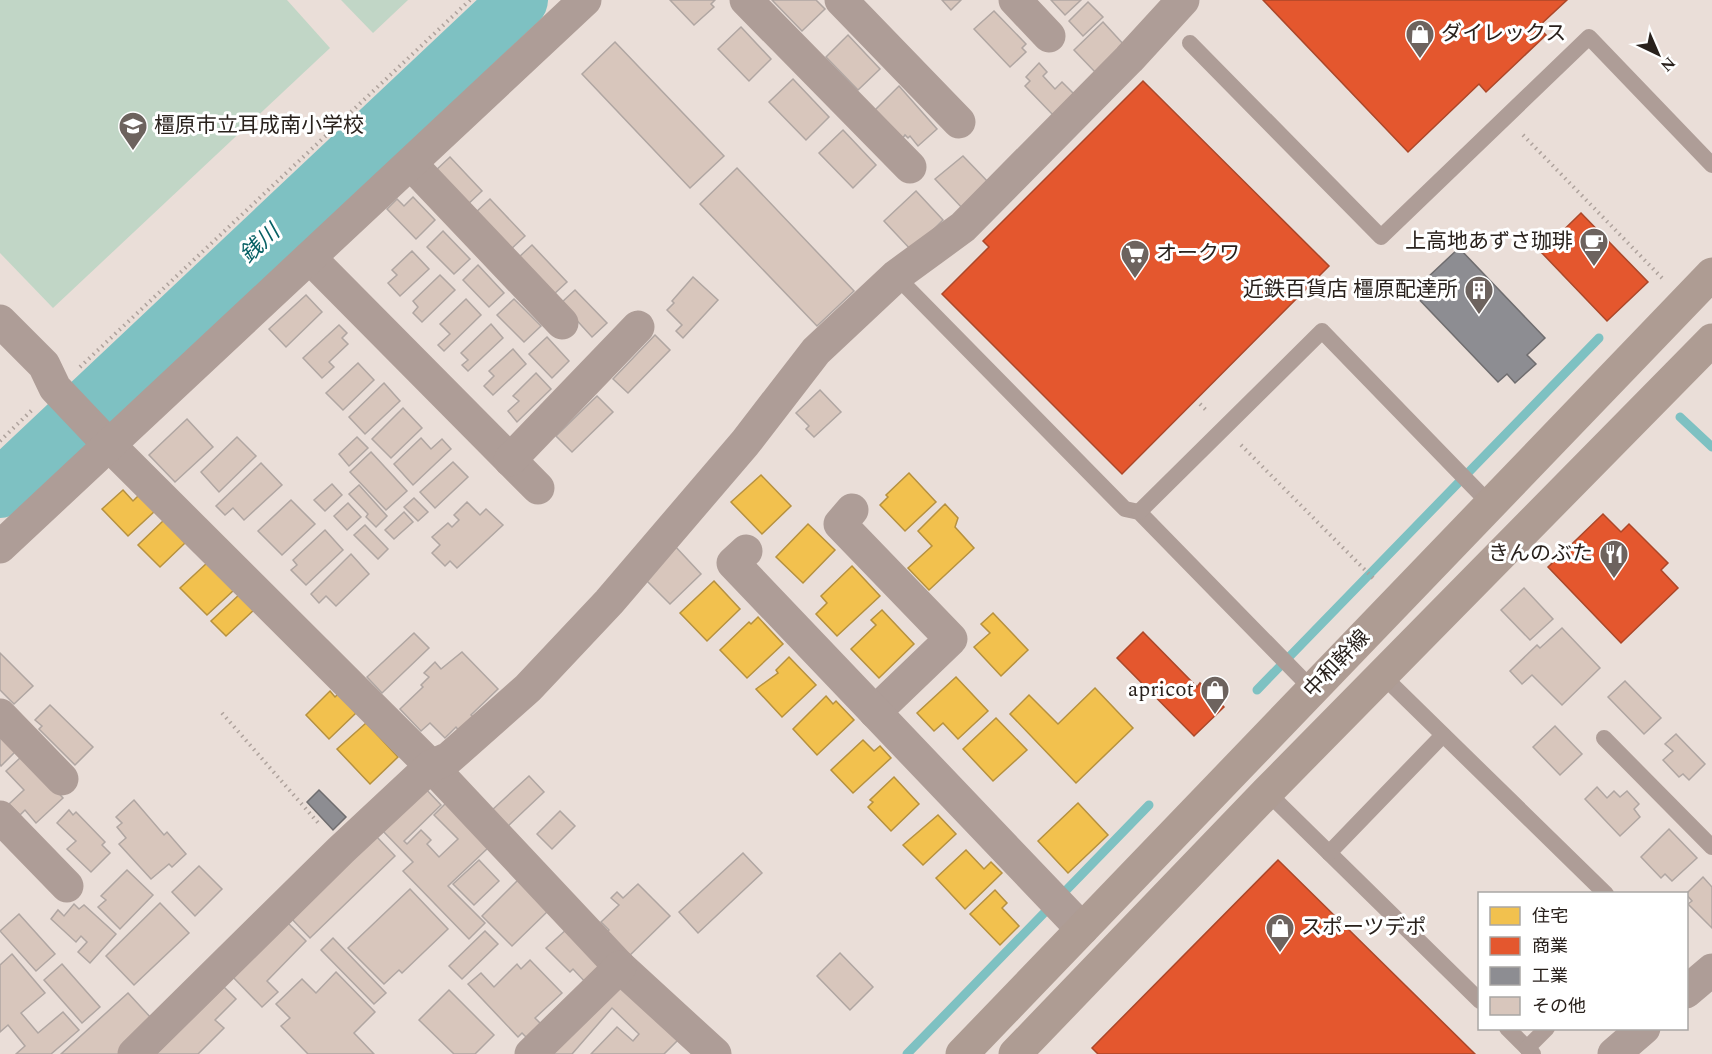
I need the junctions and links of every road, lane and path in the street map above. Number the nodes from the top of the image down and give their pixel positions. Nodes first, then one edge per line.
1 (470, 0) edge
2 (585, 0) edge
3 (746, 0) edge
4 (841, 0) edge
5 (1015, 0) edge
6 (1183, 0) edge
7 (1049, 36) dead end
8 (1190, 43) dead end
9 (1506, 117) junction
10 (959, 122) dead end
11 (411, 164) junction
12 (1712, 165) edge
13 (910, 167) dead end
14 (310, 258) junction
15 (1712, 274) edge
16 (896, 276) junction
17 (1669, 285) dead end
18 (0, 321) edge
19 (562, 323) dead end
20 (638, 327) dead end
21 (1712, 340) edge
22 (59, 392) junction
23 (1200, 404) dead end
24 (1224, 428) junction
25 (103, 439) junction
26 (0, 441) edge
27 (510, 460) junction
28 (1473, 487) junction
29 (538, 488) dead end
30 (852, 510) dead end
31 (1139, 512) junction
32 (0, 547) edge
33 (746, 550) dead end
34 (1380, 585) dead end
35 (1382, 675) junction
36 (1312, 689) junction
37 (875, 712) junction
38 (222, 713) dead end
39 (0, 715) edge
40 (1443, 735) junction
41 (1604, 738) dead end
42 (431, 766) junction
43 (62, 779) dead end
44 (1267, 792) junction
45 (0, 817) edge
46 (1712, 847) edge
47 (341, 850) junction
48 (1329, 853) junction
49 (67, 885) dead end
50 (1604, 892) edge
51 (1082, 929) junction
52 (620, 967) junction
53 (1712, 970) edge
54 (1688, 990) edge
55 (1478, 1000) edge
56 (1508, 1030) edge
57 (1546, 1030) edge
58 (1643, 1030) edge
59 (1530, 1051) edge
60 (134, 1054) edge
61 (531, 1054) edge
62 (715, 1054) edge
63 (962, 1054) edge
64 (1017, 1054) edge
65 (1614, 1054) edge

1 - 22 path
2 - 11 street
3 - 13 street
4 - 10 street
5 - 7 street
6 - 16 street
8 - 9 lane
9 - 12 lane
9 - 17 path
11 - 14 street
11 - 19 street
14 - 25 street
14 - 27 street
15 - 28 main road, 中和幹線
16 - 31 lane
16 - 42 street
18 - 22 street
20 - 27 street
21 - 35 main road, 中和幹線
22 - 25 street
22 - 26 path
23 - 24 path
24 - 28 lane
24 - 31 lane
24 - 34 path
25 - 32 street
25 - 42 street
27 - 29 street
28 - 36 main road, 中和幹線
30 - 37 street
31 - 36 lane
33 - 37 street
35 - 40 lane
35 - 44 main road, 中和幹線
36 - 51 main road, 中和幹線
37 - 51 street
38 - 47 path
39 - 43 street
40 - 48 lane
40 - 50 lane
41 - 46 lane
42 - 47 street
42 - 52 street
44 - 48 lane
44 - 64 main road, 中和幹線
45 - 49 street
47 - 60 street
48 - 55 lane
51 - 63 main road, 中和幹線
52 - 61 street
52 - 62 street
53 - 54 street
56 - 59 lane
57 - 59 lane
58 - 65 street

